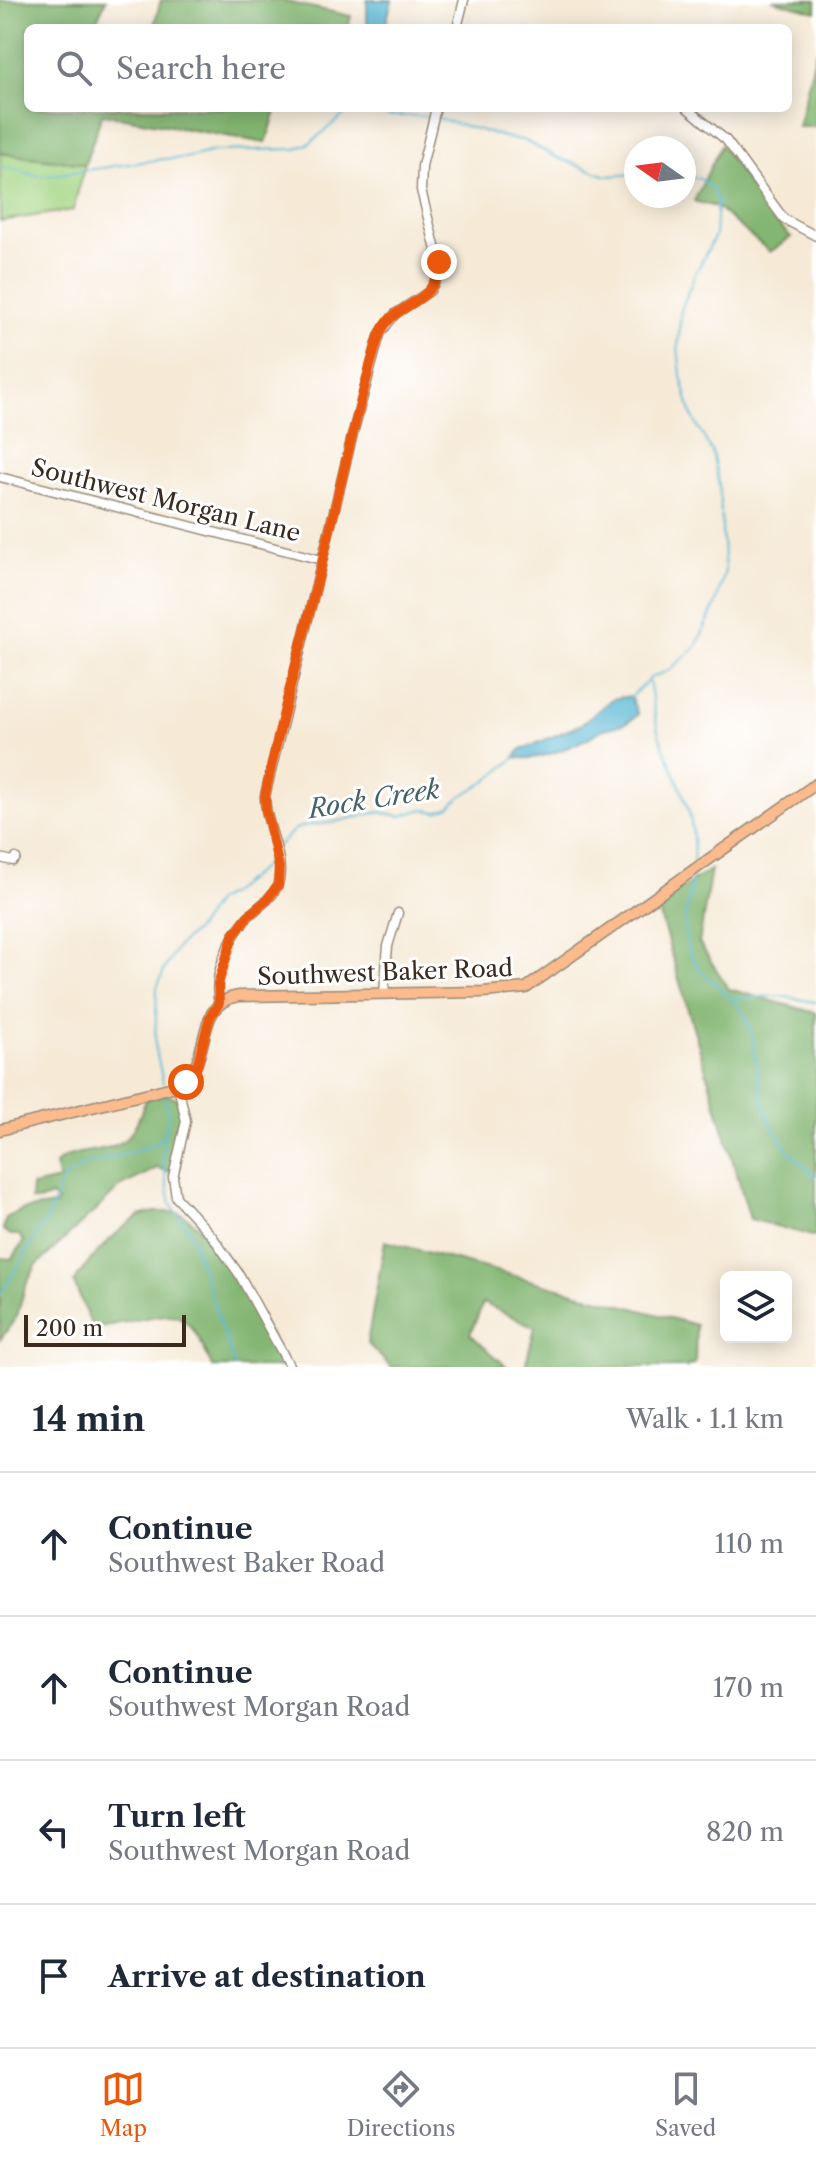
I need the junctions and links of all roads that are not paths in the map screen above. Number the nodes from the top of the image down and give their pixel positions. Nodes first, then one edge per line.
1 (464, 0) edge
2 (458, 24) edge
3 (435, 112) edge
4 (692, 112) edge
5 (816, 236) edge
6 (0, 477) edge
7 (322, 560) junction
8 (816, 784) edge
9 (0, 858) edge
10 (16, 858) dead end
11 (398, 913) dead end
12 (384, 993) junction
13 (219, 1003) junction
14 (178, 1086) junction
15 (0, 1130) edge
16 (290, 1367) edge

1 - 2 street
3 - 7 street
4 - 5 street
6 - 7 street, Southwest Morgan Lane
7 - 13 street
8 - 12 main road, Southwest Baker Road
9 - 10 street
11 - 12 street
12 - 13 main road, Southwest Baker Road
13 - 14 main road
14 - 15 main road
14 - 16 street

